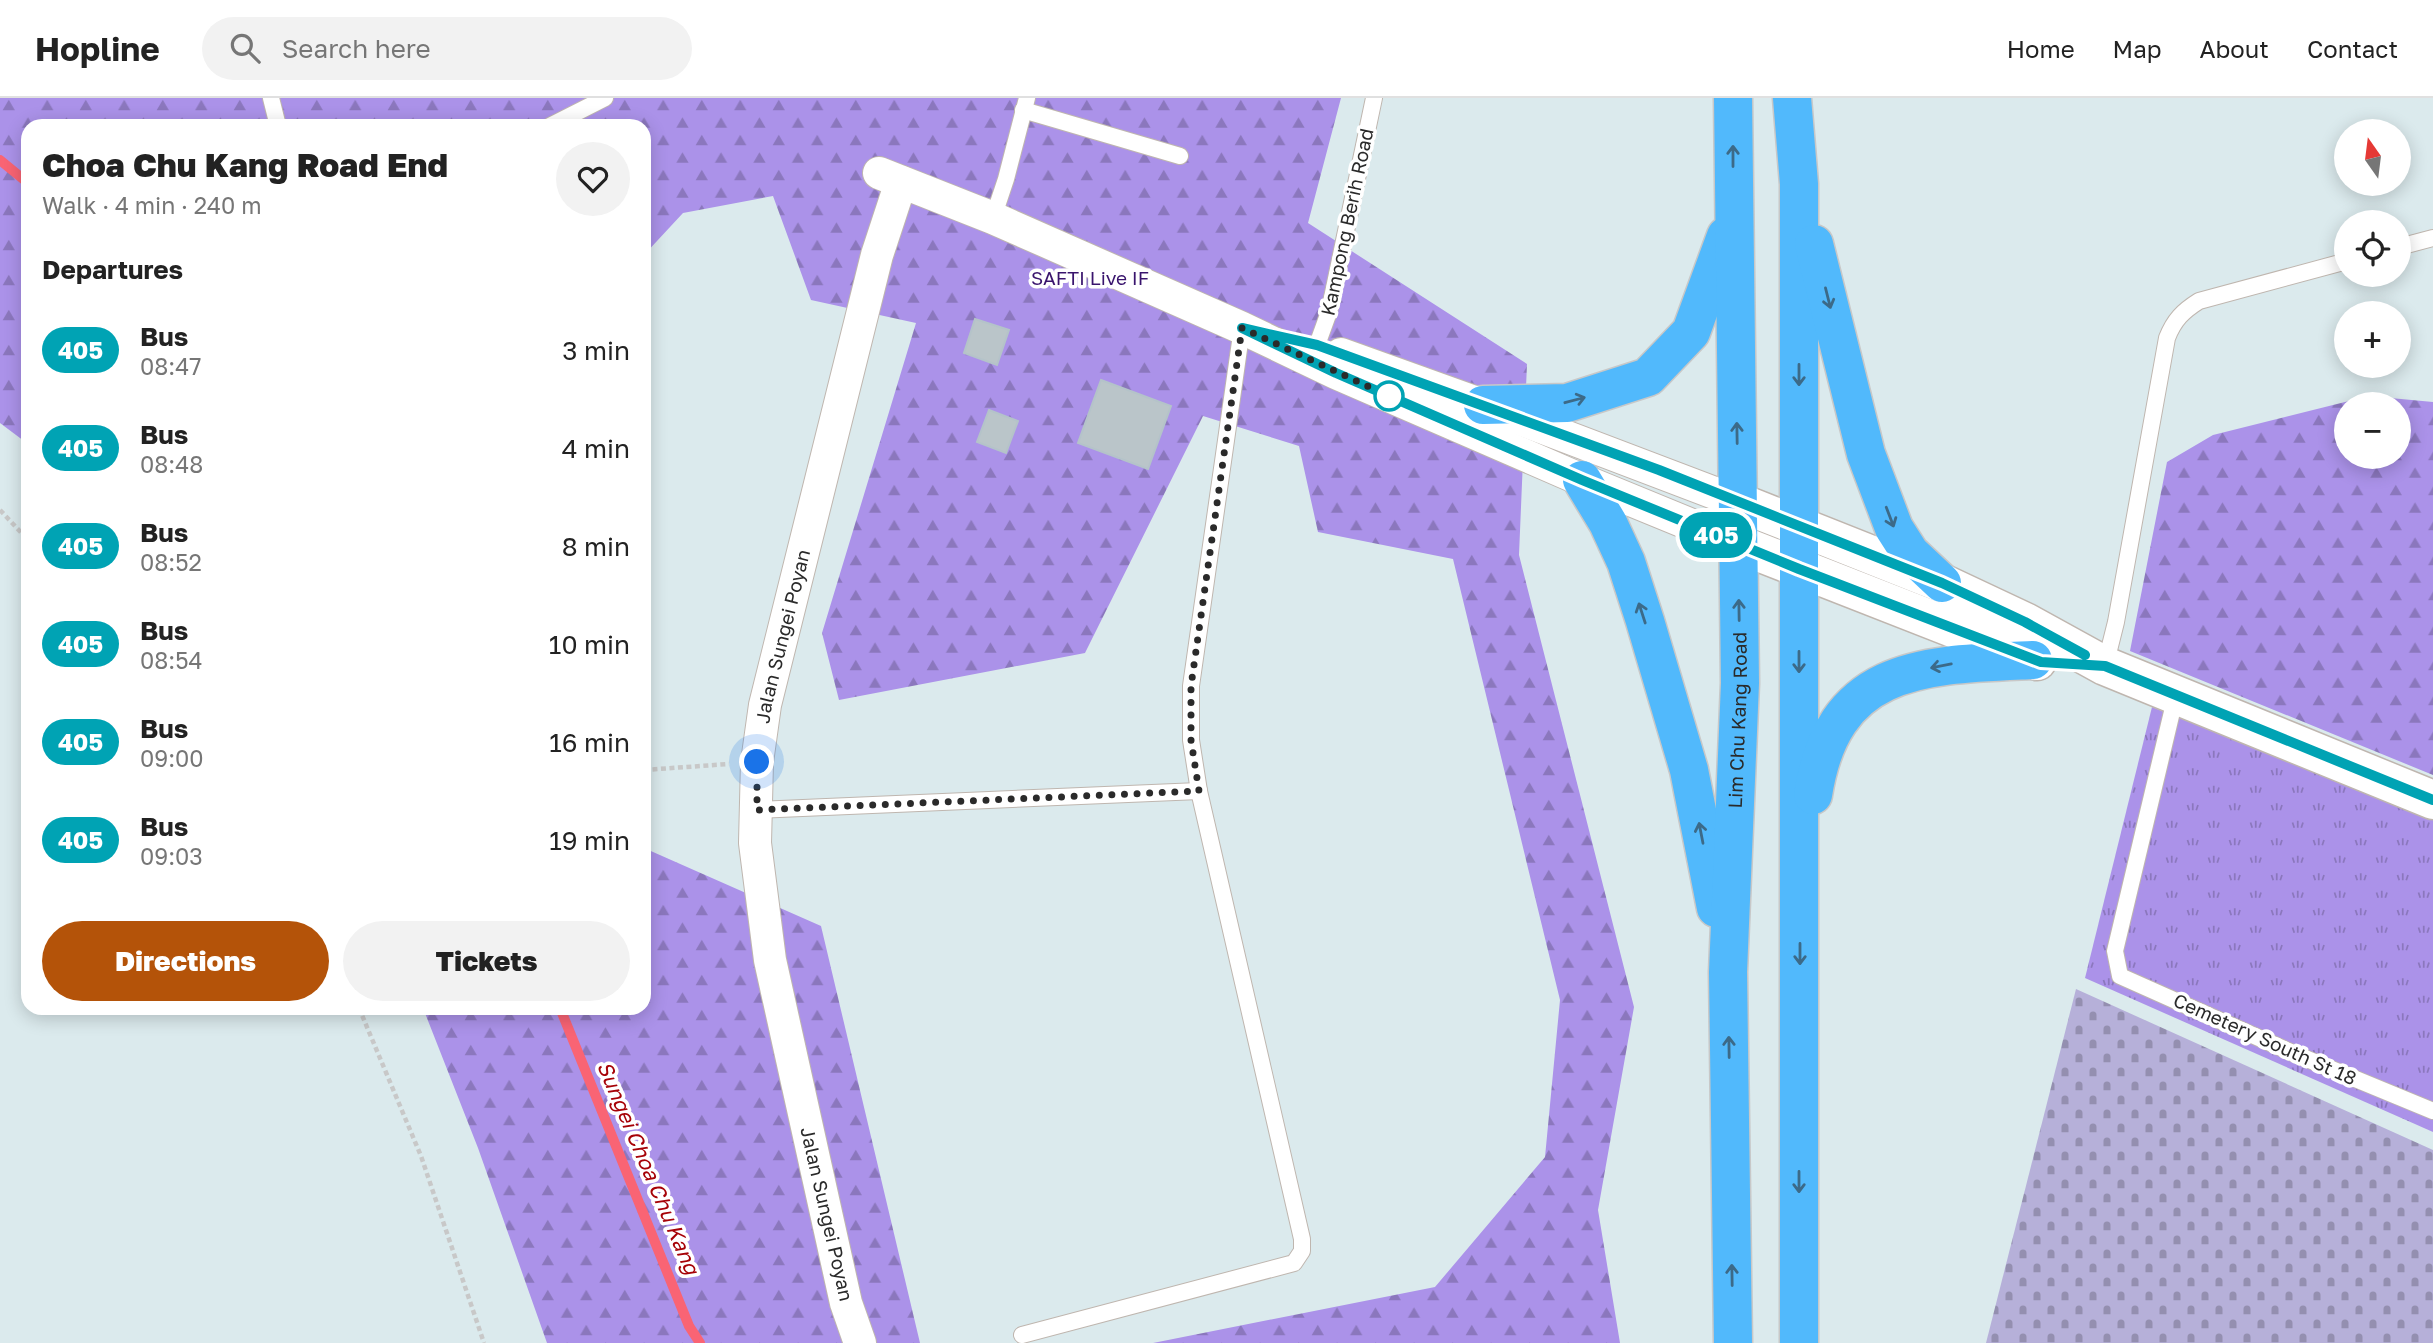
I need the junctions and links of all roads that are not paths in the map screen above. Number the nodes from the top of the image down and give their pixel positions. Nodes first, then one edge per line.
1 (271, 98) edge
2 (605, 98) edge
3 (1374, 98) edge
4 (1733, 98) edge
5 (1792, 98) edge
6 (1025, 104) edge
7 (276, 119) edge
8 (564, 119) edge
9 (1180, 156) dead end
10 (1800, 184) junction
11 (1734, 213) junction
12 (993, 218) junction
13 (2433, 238) edge
14 (2411, 244) edge
15 (2334, 265) edge
16 (1242, 328) junction
17 (1317, 345) junction
18 (1483, 405) junction
19 (1582, 480) junction
20 (1738, 502) junction
21 (1800, 526) junction
22 (1738, 544) junction
23 (1799, 569) junction
24 (1942, 583) junction
25 (2033, 660) junction
26 (2105, 666) junction
27 (2176, 695) junction
28 (1199, 791) junction
29 (2433, 800) edge
30 (757, 810) junction
31 (1800, 886) junction
32 (1728, 972) junction
33 (2433, 1111) edge
34 (1022, 1335) dead end
35 (860, 1343) edge
36 (1733, 1343) edge
37 (1799, 1343) edge

1 - 7 lane
2 - 8 lane
3 - 17 lane, Kampong Berih Road
11 -> 4 main road, Lim Chu Kang Road
5 - 10 main road
6 - 9 lane
6 - 12 lane
10 -> 21 main road
10 -> 24 main road
18 -> 11 main road
20 -> 11 main road, Lim Chu Kang Road
12 - 16 street
12 - 30 street, Jalan Sungei Poyan
13 - 14 lane
15 - 26 lane
16 - 17 street
16 - 19 street
16 - 28 lane
17 - 18 street
18 - 20 street
19 - 22 street
32 -> 19 main road
20 - 21 street
20 - 22 main road, Lim Chu Kang Road
21 - 23 main road
21 - 24 street
22 - 23 street
32 -> 22 main road, Lim Chu Kang Road
23 - 25 street
23 -> 31 main road
24 - 26 street
25 - 26 street
25 -> 31 main road
26 - 27 street
27 - 29 street
27 - 33 lane, Cemetery South St 18
28 - 30 lane
28 - 34 lane
30 - 35 street, Jalan Sungei Poyan
31 -> 37 main road
36 -> 32 main road, Lim Chu Kang Road

